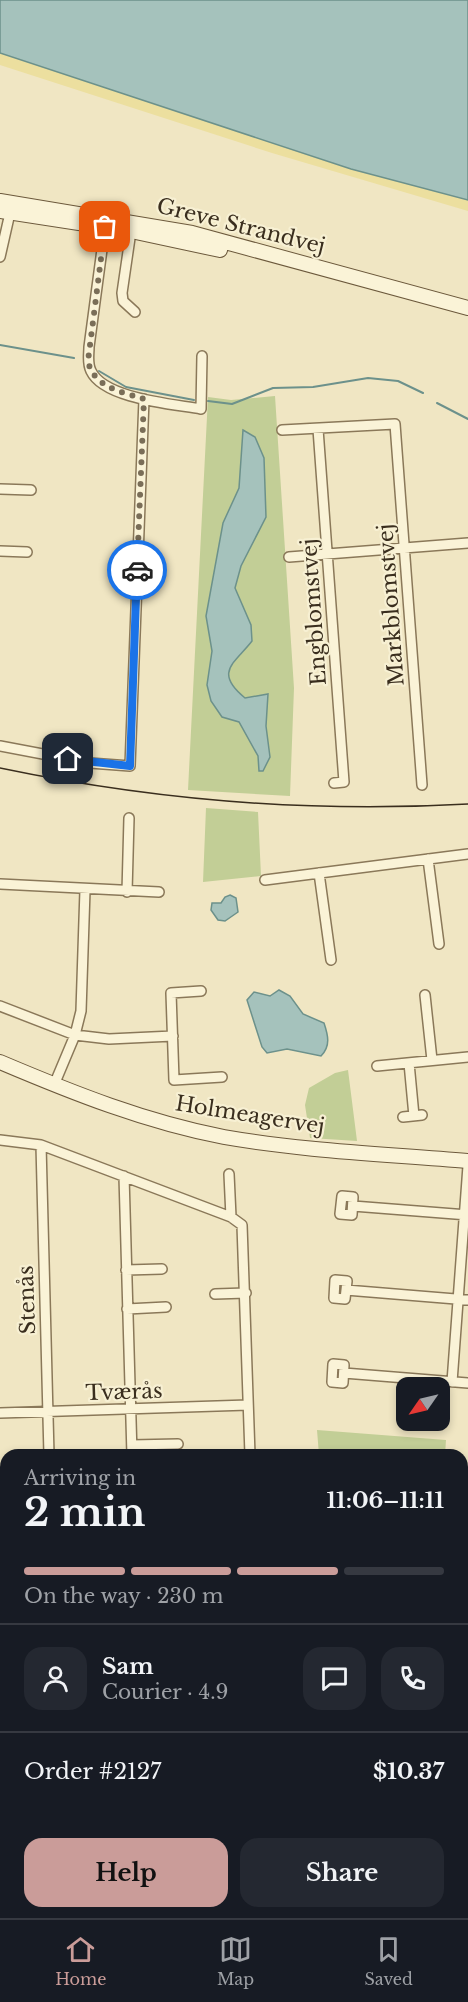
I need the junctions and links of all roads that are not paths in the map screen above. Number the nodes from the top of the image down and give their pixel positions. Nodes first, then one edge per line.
1 (0, 201) edge
2 (5, 212) edge
3 (105, 227) junction
4 (131, 231) junction
5 (0, 257) edge
6 (468, 308) edge
7 (135, 312) dead end
8 (468, 317) edge
9 (202, 356) dead end
10 (144, 399) junction
11 (318, 429) junction
12 (282, 430) dead end
13 (0, 489) edge
14 (31, 490) dead end
15 (468, 543) edge
16 (405, 548) junction
17 (0, 551) edge
18 (27, 552) dead end
19 (328, 554) junction
20 (289, 557) dead end
21 (0, 746) edge
22 (334, 783) dead end
23 (422, 784) dead end
24 (129, 818) dead end
25 (468, 854) edge
26 (428, 859) junction
27 (319, 873) junction
28 (265, 880) dead end
29 (0, 884) edge
30 (85, 890) junction
31 (127, 892) junction
32 (159, 892) dead end
33 (439, 944) dead end
34 (331, 960) dead end
35 (201, 991) dead end
36 (425, 995) dead end
37 (0, 1006) edge
38 (75, 1035) junction
39 (172, 1036) junction
40 (468, 1057) edge
41 (432, 1060) junction
42 (0, 1062) edge
43 (409, 1063) junction
44 (377, 1066) dead end
45 (222, 1077) dead end
46 (54, 1085) junction
47 (403, 1117) dead end
48 (0, 1140) edge
49 (41, 1145) junction
50 (468, 1163) edge
51 (229, 1174) dead end
52 (124, 1176) junction
53 (352, 1206) dead end
54 (466, 1215) edge
55 (231, 1217) junction
56 (162, 1269) dead end
57 (126, 1270) junction
58 (346, 1290) dead end
59 (246, 1293) junction
60 (215, 1294) dead end
61 (463, 1299) edge
62 (166, 1307) dead end
63 (127, 1309) junction
64 (344, 1373) dead end
65 (452, 1382) junction
66 (468, 1383) edge
67 (248, 1405) junction
68 (130, 1410) junction
69 (48, 1411) junction
70 (0, 1413) edge
71 (178, 1444) dead end
72 (49, 1449) edge
73 (132, 1449) edge
74 (140, 1449) edge
75 (250, 1449) edge
76 (468, 1760) edge
77 (468, 1771) edge

1 - 6 main road, Greve Strandvej
2 - 3 main road, Greve Strandvej
2 - 5 street
3 - 4 main road, Greve Strandvej
3 - 10 street
4 - 7 street
4 - 8 main road, Greve Strandvej
9 - 10 street
10 - 21 street
11 - 12 street
11 - 16 street, Markblomstvej
11 - 19 street, Engblomstvej
13 - 14 street
15 - 16 street
16 - 19 street
16 - 23 street, Markblomstvej
17 - 18 street
19 - 20 street
19 - 22 street, Engblomstvej
24 - 31 street
25 - 26 street
26 - 27 street
26 - 33 street
27 - 28 street
27 - 34 street
29 - 30 street
30 - 31 street
30 - 38 street
31 - 32 street
35 - 39 street
36 - 41 street
37 - 38 street
38 - 39 street
38 - 46 street
39 - 45 street
40 - 41 street
41 - 43 street
42 - 46 main road, Holmeagervej
43 - 44 street
43 - 47 street
46 - 50 main road, Holmeagervej
48 - 49 street
49 - 52 street
49 - 69 street, Stenås
50 - 54 street
51 - 55 street
52 - 55 street
52 - 57 street
53 - 54 street
54 - 61 street
55 - 59 street
56 - 57 street
57 - 63 street
58 - 61 street
59 - 60 street
59 - 67 street
61 - 65 street
62 - 63 street
63 - 68 street
64 - 65 street
65 - 66 street
67 - 68 street, Tværås
67 - 75 street
68 - 69 street, Tværås
68 - 73 street
69 - 70 street, Tværås
69 - 72 street, Stenås
71 - 74 street
76 - 77 street

